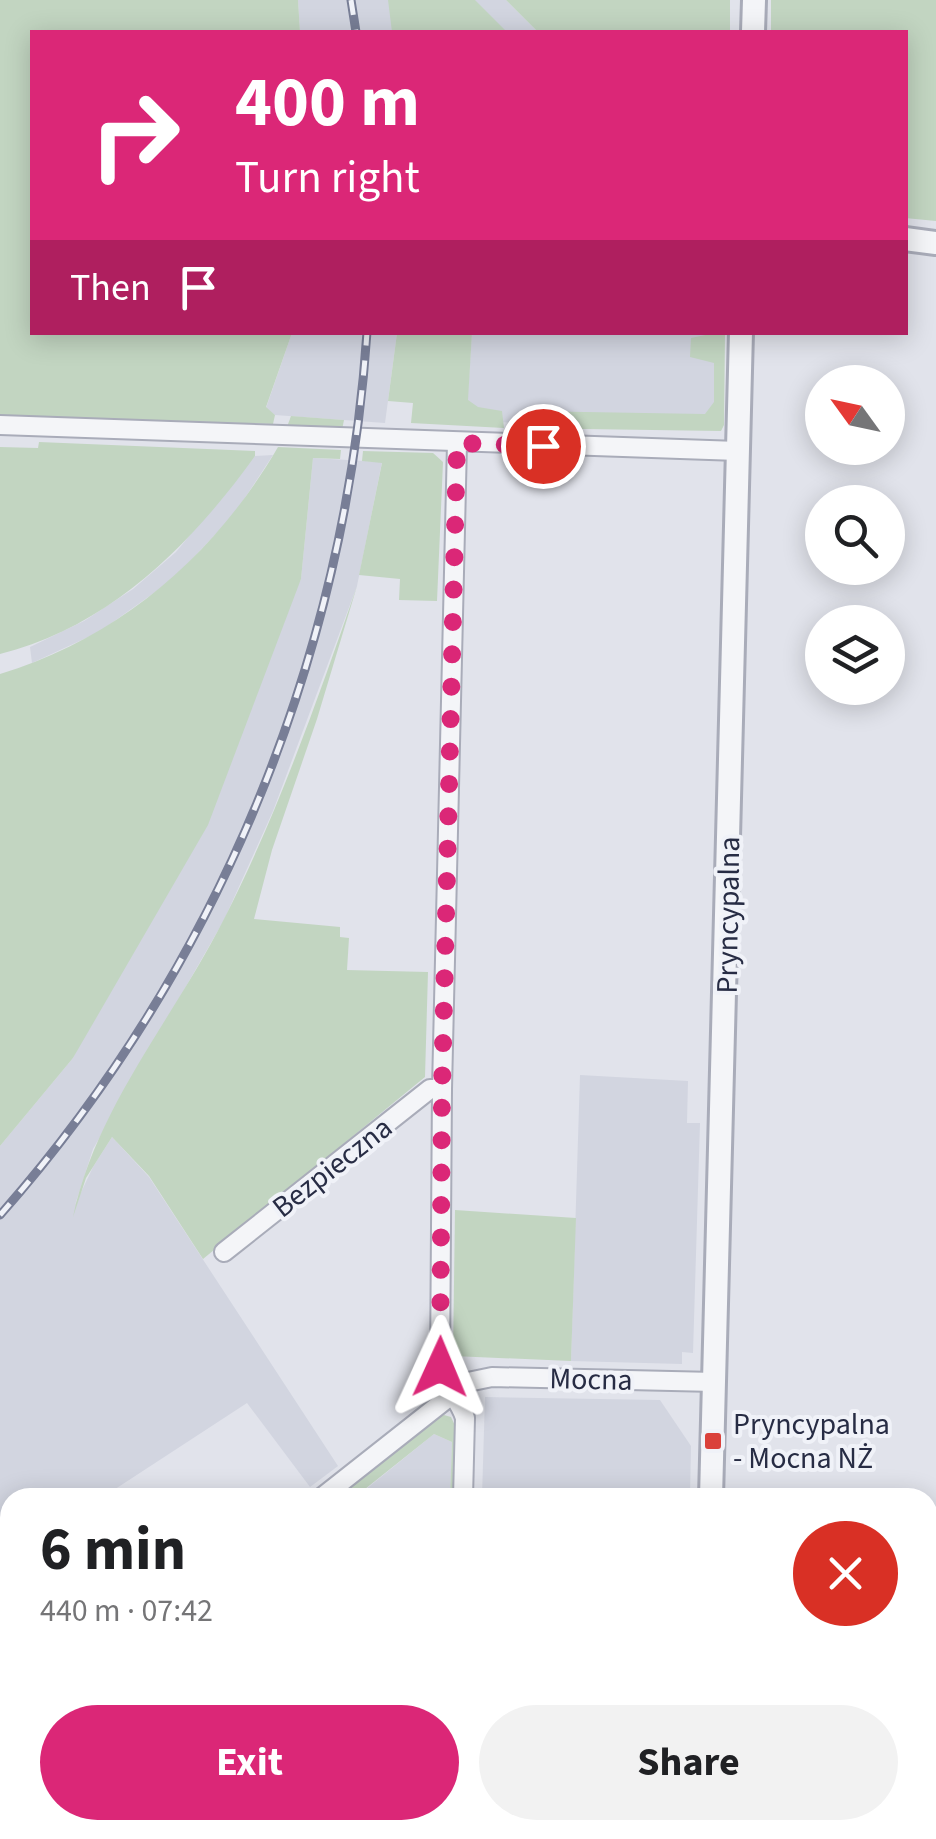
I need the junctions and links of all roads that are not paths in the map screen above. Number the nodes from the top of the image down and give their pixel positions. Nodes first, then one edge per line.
1 (754, 0) edge
2 (753, 30) edge
3 (908, 239) edge
4 (936, 243) edge
5 (741, 335) edge
6 (0, 425) edge
7 (457, 443) junction
8 (738, 451) junction
9 (442, 1089) junction
10 (224, 1252) dead end
11 (715, 1382) junction
12 (460, 1388) junction
13 (334, 1488) edge
14 (463, 1488) edge
15 (711, 1488) edge

1 - 2 street
3 - 4 street
5 - 8 street, Pryncypalna
6 - 7 street
7 - 8 street
7 - 9 street
8 - 11 street, Pryncypalna
9 - 10 street, Bezpieczna
9 - 12 street
11 - 12 street, Mocna
11 - 15 street, Pryncypalna
12 - 13 street
12 - 14 street

